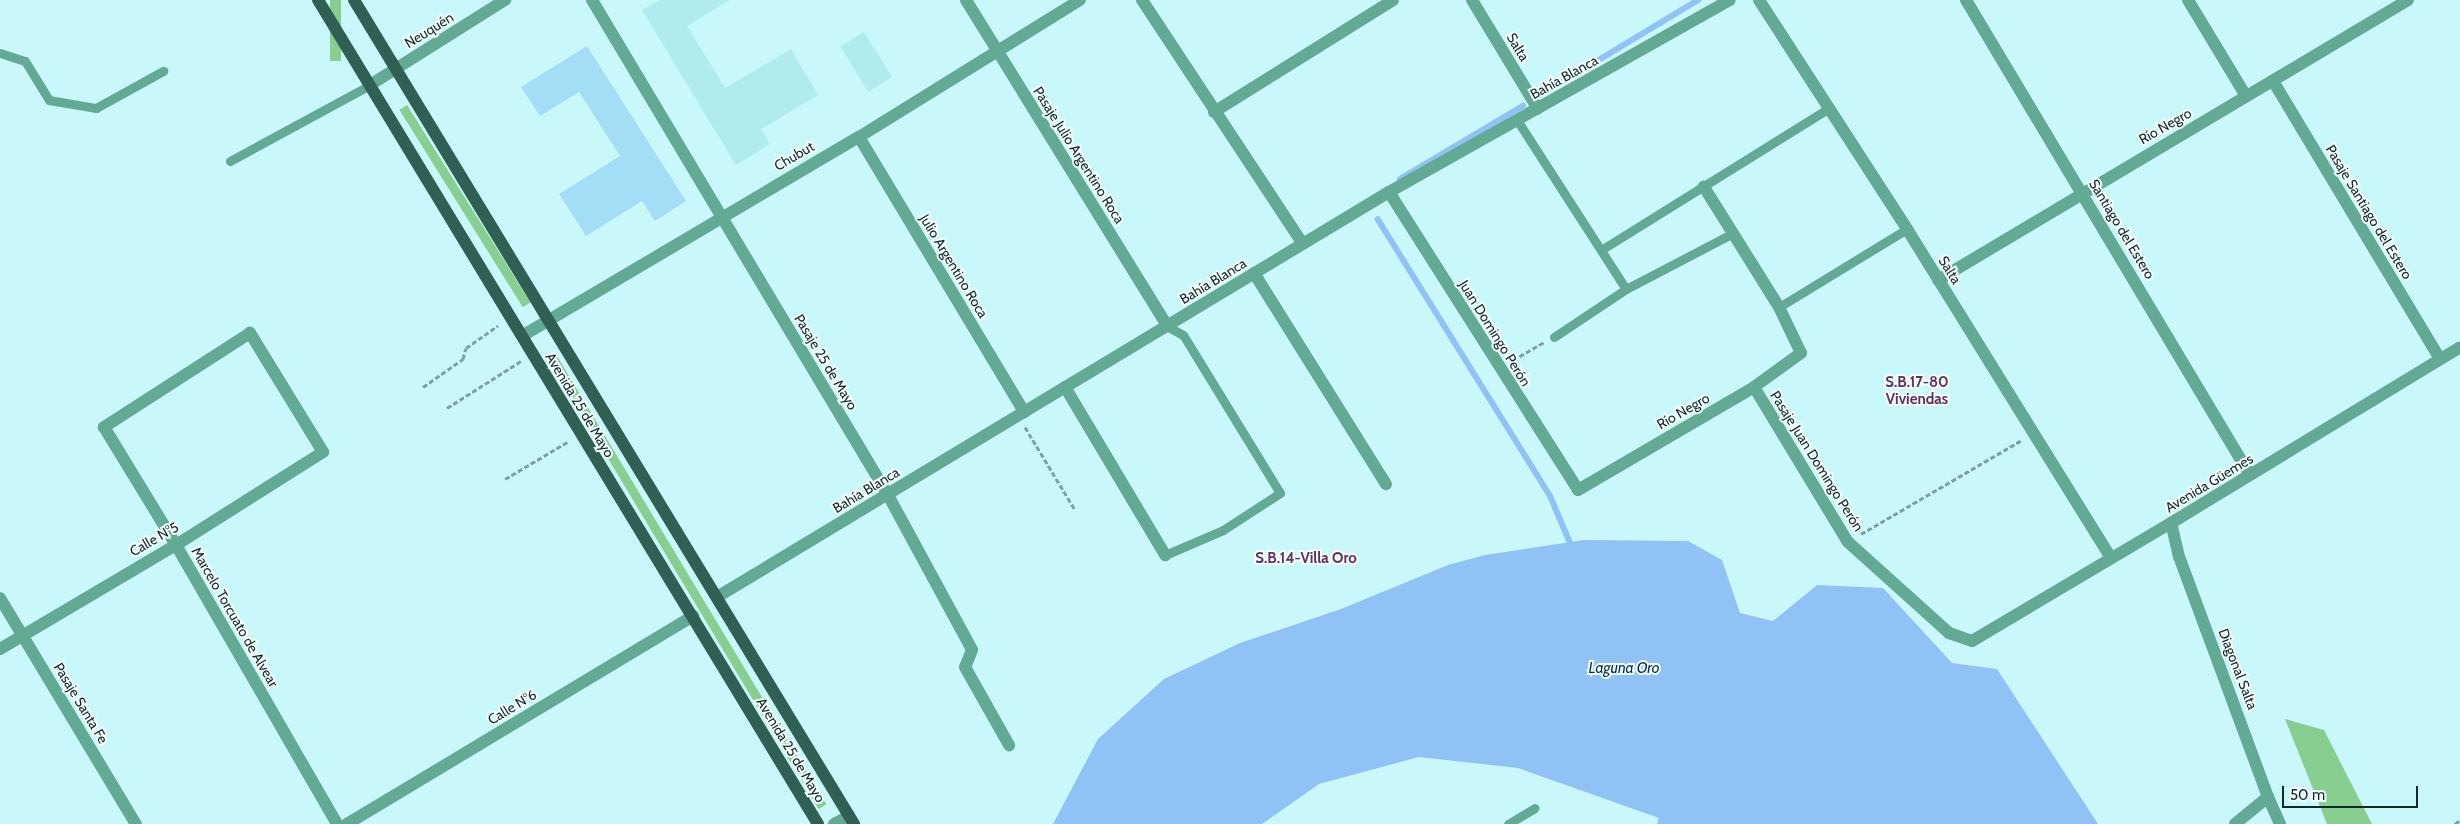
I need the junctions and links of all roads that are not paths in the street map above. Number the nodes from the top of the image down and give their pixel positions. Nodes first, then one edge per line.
1 (318, 0) edge
2 (354, 0) edge
3 (505, 0) edge
4 (592, 0) edge
5 (966, 0) edge
6 (1080, 0) edge
7 (1142, 0) edge
8 (1393, 0) edge
9 (1472, 0) edge
10 (1730, 0) edge
11 (1760, 0) edge
12 (1966, 0) edge
13 (2188, 0) edge
14 (2408, 0) edge
15 (996, 50) junction
16 (0, 53) edge
17 (396, 69) junction
18 (163, 71) dead end
19 (2273, 80) junction
20 (370, 85) junction
21 (2246, 96) junction
22 (1829, 108) junction
23 (1538, 109) junction
24 (1214, 112) junction
25 (1517, 120) junction
26 (859, 136) junction
27 (230, 161) dead end
28 (1704, 187) junction
29 (1389, 192) junction
30 (2082, 192) junction
31 (722, 215) junction
32 (1907, 229) junction
33 (1732, 233) junction
34 (1303, 244) junction
35 (1601, 250) junction
36 (1254, 273) junction
37 (1938, 280) junction
38 (1626, 289) junction
39 (1779, 307) junction
40 (548, 319) junction
41 (1167, 326) junction
42 (522, 336) junction
43 (1554, 337) road end
44 (2460, 347) edge
45 (2440, 359) junction
46 (1065, 387) junction
47 (1754, 387) junction
48 (1024, 412) junction
49 (323, 452) joint
50 (2250, 475) junction
51 (1386, 484) dead end
52 (1578, 490) joint
53 (888, 494) junction
54 (2171, 523) junction
55 (176, 545) junction
56 (1165, 555) joint
57 (2111, 558) junction
58 (717, 597) junction
59 (0, 598) edge
60 (693, 616) junction
61 (22, 635) junction
62 (1972, 641) joint
63 (0, 649) edge
64 (1009, 745) dead end
65 (2268, 797) junction
66 (1535, 808) dead end
67 (852, 820) edge
68 (136, 824) edge
69 (337, 824) edge
70 (347, 824) edge
71 (818, 824) edge
72 (834, 824) edge
73 (1508, 824) edge
74 (2235, 824) edge
75 (2280, 824) edge

1 - 20 main road, Avenida 25 de Mayo
2 - 17 main road, Avenida 25 de Mayo
3 - 17 street, Neuquén
4 - 31 street, Pasaje 25 de Mayo
5 - 15 street, Pasaje Julio Argentino Roca
6 - 15 street, Chubut
7 - 24 street
8 - 24 street
9 - 23 street, Salta
10 - 23 street, Bahía Blanca
11 - 22 street, Salta
12 - 30 street, Santiago del Estero
13 - 21 street
14 - 19 street, Río Negro
15 - 26 street, Chubut
15 - 41 street, Pasaje Julio Argentino Roca
16 - 18 lane
17 - 20 street, Neuquén
17 - 40 main road, Avenida 25 de Mayo
19 - 21 street, Río Negro
19 - 45 street, Pasaje Santiago del Estero
20 - 27 lane
20 - 42 main road, Avenida 25 de Mayo
21 - 30 street, Río Negro
22 - 28 lane
22 - 32 street, Salta
23 - 25 street, Bahía Blanca
24 - 34 street
25 - 29 street, Bahía Blanca
25 - 35 lane
26 - 31 street, Chubut
26 - 48 street, Julio Argentino Roca
28 - 33 street
28 - 35 lane
29 - 34 street, Bahía Blanca
29 - 52 street, Juan Domingo Perón
30 - 37 street, Río Negro
30 - 50 street, Santiago del Estero
31 - 40 street, Chubut
31 - 53 street, Pasaje 25 de Mayo
32 - 37 street, Salta
32 - 39 lane
33 - 38 lane
33 - 39 street
34 - 36 street, Bahía Blanca
35 - 38 lane
36 - 41 street, Bahía Blanca
36 - 51 street
37 - 57 street, Salta
38 - 43 lane
39 - 47 street, Río Negro
40 - 42 street, Chubut
40 - 58 main road, Avenida 25 de Mayo
41 - 46 street, Bahía Blanca
41 - 56 lane
42 - 60 main road, Avenida 25 de Mayo
44 - 45 street, Avenida Güemes
45 - 50 street, Avenida Güemes
46 - 48 street, Bahía Blanca
46 - 56 street
47 - 52 street, Río Negro
47 - 62 street, Pasaje Juan Domingo Perón
48 - 53 street, Bahía Blanca
49 - 55 street, Calle N°5
49 - 55 street, Marcelo Torcuato de Alvear
50 - 54 street, Avenida Güemes
53 - 58 street, Bahía Blanca
53 - 64 street, Pasaje 25 de Mayo
54 - 57 street, Avenida Güemes
54 - 65 street, Diagonal Salta
55 - 61 street, Calle N°5
55 - 69 street, Marcelo Torcuato de Alvear
57 - 62 street, Avenida Güemes
58 - 67 main road, Avenida 25 de Mayo
59 - 61 street, Pasaje Santa Fe
60 - 70 street, Calle N°6
60 - 71 main road, Avenida 25 de Mayo
61 - 63 street, Calle N°5
61 - 68 street, Pasaje Santa Fe
65 - 74 street
65 - 75 street, Diagonal Salta
66 - 73 lane
67 - 72 street

